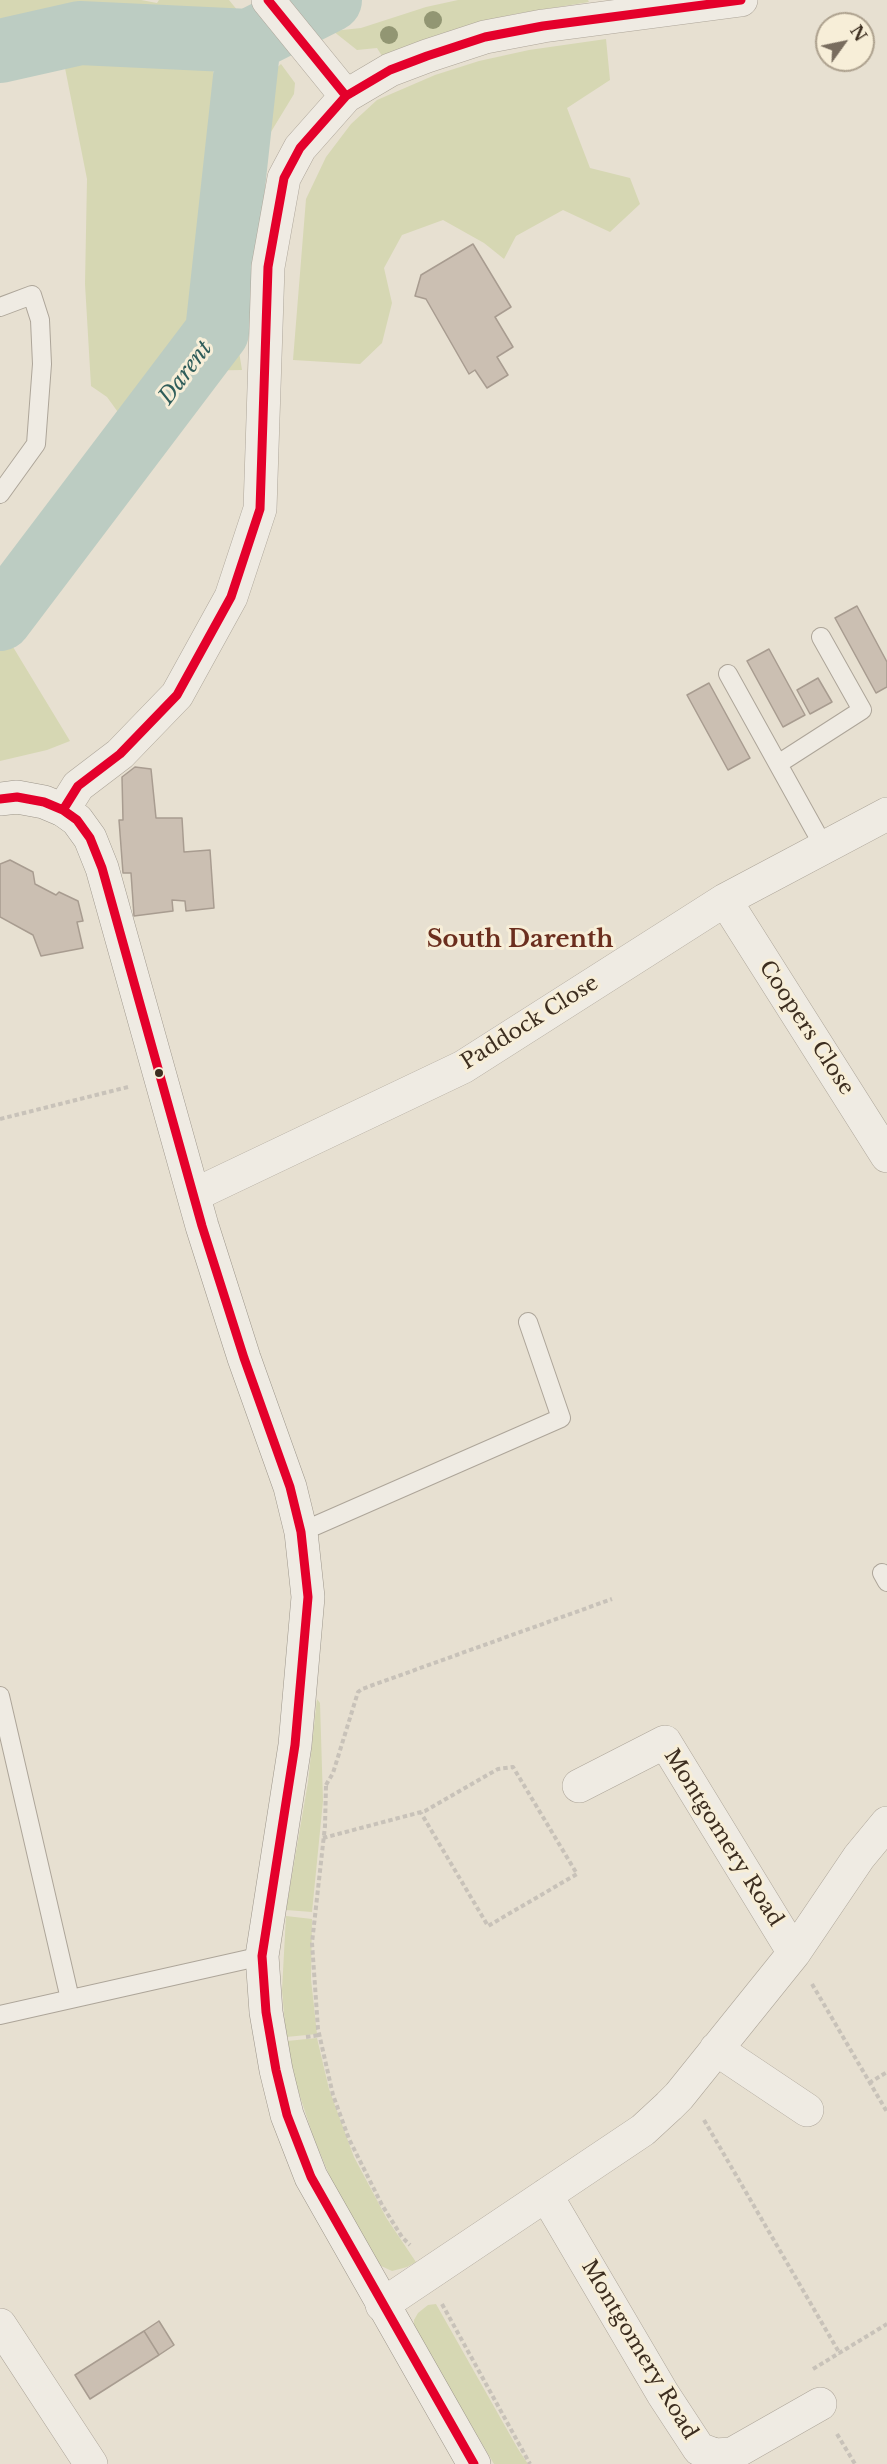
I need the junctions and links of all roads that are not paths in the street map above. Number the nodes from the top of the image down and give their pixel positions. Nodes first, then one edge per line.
1 (268, 0) edge
2 (741, 0) edge
3 (346, 96) junction
4 (0, 307) edge
5 (0, 494) edge
6 (821, 637) dead end
7 (728, 674) dead end
8 (778, 764) junction
9 (0, 799) edge
10 (63, 810) junction
11 (887, 814) edge
12 (824, 847) junction
13 (725, 900) junction
14 (887, 1156) edge
15 (194, 1195) junction
16 (528, 1322) dead end
17 (301, 1532) junction
18 (0, 1696) edge
19 (579, 1786) dead end
20 (887, 1823) edge
21 (794, 1953) junction
22 (262, 1956) junction
23 (70, 1999) junction
24 (0, 2015) edge
25 (716, 2049) junction
26 (807, 2110) dead end
27 (546, 2195) junction
28 (382, 2305) junction
29 (0, 2325) edge
30 (820, 2404) road end
31 (91, 2464) edge
32 (474, 2464) edge

1 - 3 street
2 - 3 street
3 - 10 street
4 - 5 lane
6 - 8 lane
7 - 8 lane
8 - 12 lane
9 - 10 street
10 - 15 street
11 - 12 street, Paddock Close
12 - 13 street, Paddock Close
13 - 14 street, Coopers Close
13 - 15 street, Paddock Close
15 - 17 street
16 - 17 lane
17 - 22 street
18 - 23 lane
19 - 21 street, Montgomery Road
20 - 21 street, Montgomery Road
21 - 25 street, Montgomery Road
22 - 23 lane
22 - 28 street
23 - 24 lane
25 - 26 street
25 - 27 street, Montgomery Road
27 - 28 street, Montgomery Road
27 - 30 street, Montgomery Road
28 - 32 street
29 - 31 street

